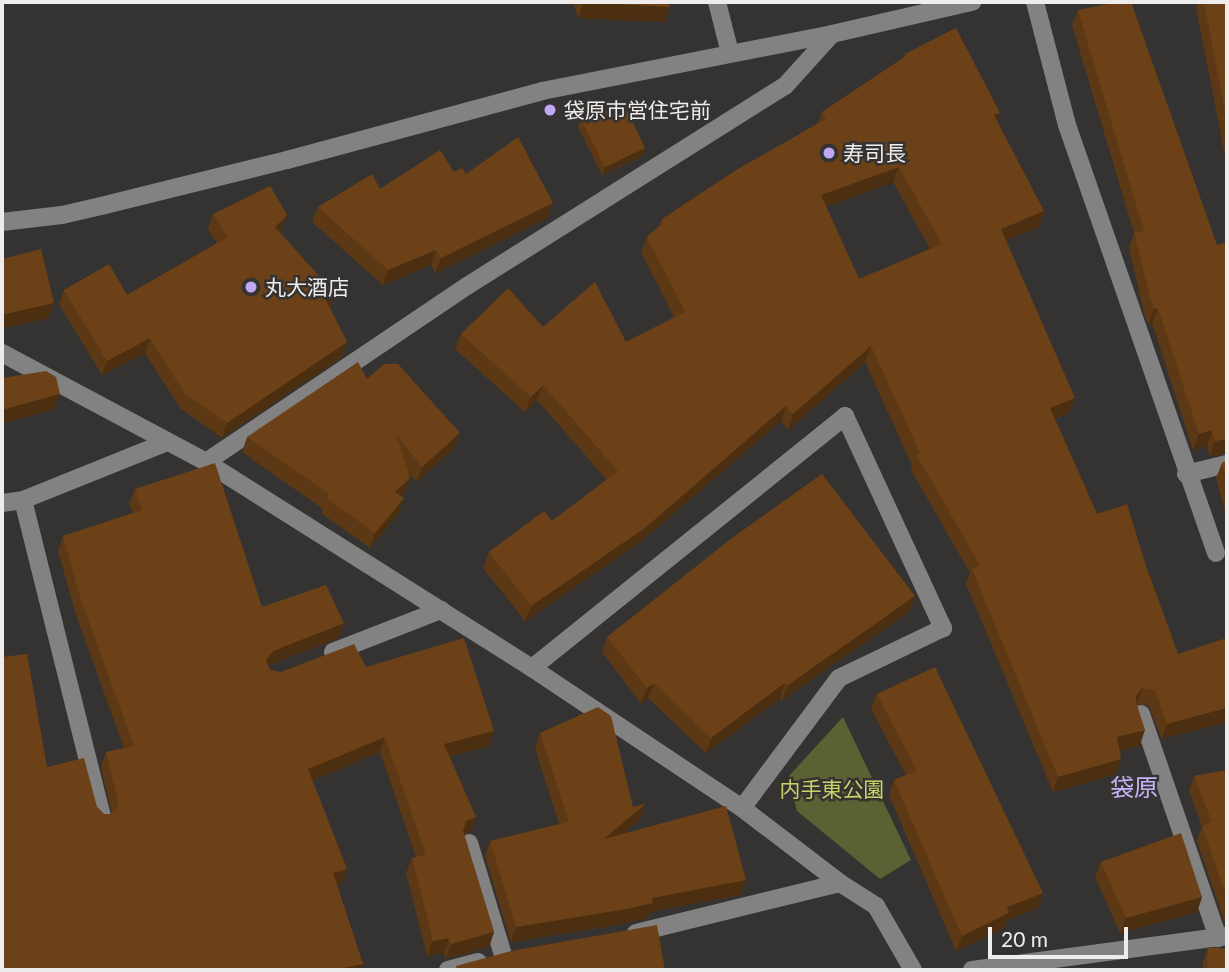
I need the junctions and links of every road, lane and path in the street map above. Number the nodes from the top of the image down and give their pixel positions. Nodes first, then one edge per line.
1 (717, 2) edge
2 (972, 2) edge
3 (1035, 2) edge
4 (832, 34) junction
5 (730, 53) junction
6 (2, 222) edge
7 (2, 353) edge
8 (167, 442) junction
9 (206, 462) junction
10 (1227, 464) edge
11 (1186, 474) junction
12 (23, 500) junction
13 (2, 503) edge
14 (1216, 553) dead end
15 (441, 610) junction
16 (311, 661) edge
17 (532, 668) junction
18 (1141, 714) edge
19 (742, 808) junction
20 (102, 818) edge
21 (470, 843) edge
22 (840, 883) junction
23 (624, 935) edge
24 (1223, 937) edge
25 (448, 970) edge
26 (913, 970) edge
27 (972, 970) edge

1 - 5 street
2 - 4 street
3 - 11 street
4 - 5 street
4 - 9 street
5 - 6 street
7 - 8 street
8 - 9 street
8 - 12 street
9 - 15 street
10 - 11 street
11 - 14 street
12 - 13 street
12 - 20 street
15 - 16 street
15 - 17 street
17 - 19 street
17 - 19 street
18 - 24 street
19 - 22 street
21 - 25 street
22 - 23 street
22 - 26 street
24 - 27 street

